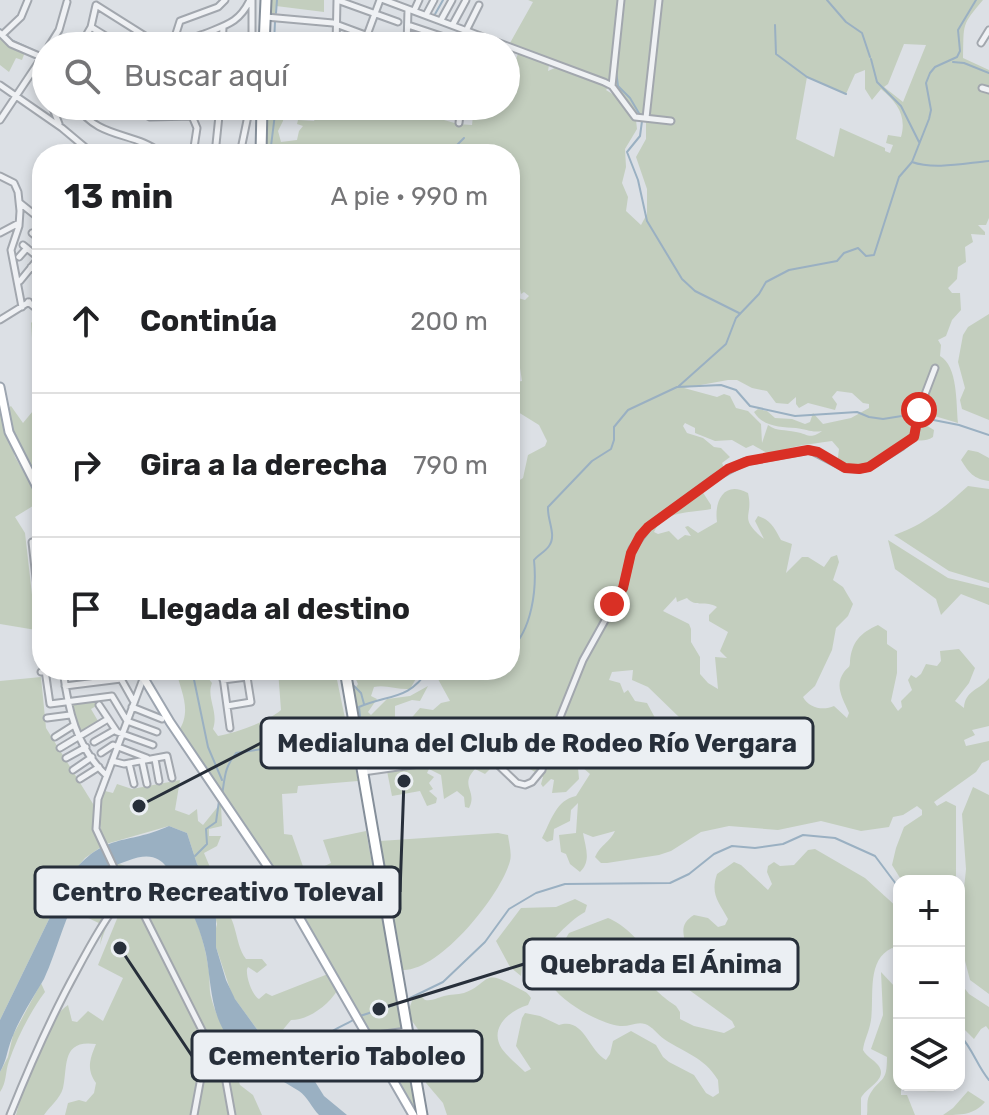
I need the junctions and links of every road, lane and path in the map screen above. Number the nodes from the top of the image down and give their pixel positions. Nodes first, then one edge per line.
1 (28, 0) edge
2 (225, 0) edge
3 (266, 0) edge
4 (337, 0) edge
5 (382, 0) edge
6 (405, 0) edge
7 (419, 0) edge
8 (434, 0) edge
9 (452, 0) edge
10 (466, 0) edge
11 (621, 0) edge
12 (659, 0) edge
13 (67, 2) dead end
14 (250, 4) edge
15 (479, 5) dead end
16 (408, 9) junction
17 (374, 14) junction
18 (426, 15) junction
19 (266, 17) junction
20 (441, 20) junction
21 (398, 22) dead end
22 (453, 24) junction
23 (336, 25) junction
24 (408, 25) junction
25 (91, 27) junction
26 (223, 28) junction
27 (467, 29) junction
28 (989, 30) edge
29 (58, 32) edge
30 (88, 32) edge
31 (99, 32) edge
32 (144, 32) edge
33 (177, 32) edge
34 (212, 32) edge
35 (223, 32) edge
36 (253, 32) edge
37 (265, 32) edge
38 (336, 32) edge
39 (355, 32) edge
40 (367, 32) edge
41 (408, 32) edge
42 (428, 32) edge
43 (467, 32) edge
44 (475, 32) edge
45 (1, 34) edge
46 (981, 43) dead end
47 (32, 49) edge
48 (520, 50) edge
49 (32, 74) edge
50 (0, 85) edge
51 (612, 86) junction
52 (16, 97) junction
53 (32, 106) edge
54 (643, 118) junction
55 (0, 120) edge
56 (55, 120) edge
57 (93, 120) edge
58 (194, 120) edge
59 (218, 120) edge
60 (247, 120) edge
61 (262, 120) edge
62 (671, 121) dead end
63 (77, 144) edge
64 (148, 144) edge
65 (195, 144) edge
66 (216, 144) edge
67 (242, 144) edge
68 (261, 144) edge
69 (0, 176) edge
70 (20, 202) junction
71 (32, 212) edge
72 (19, 223) junction
73 (0, 233) edge
74 (32, 251) edge
75 (19, 257) dead end
76 (31, 267) edge
77 (19, 282) junction
78 (21, 296) junction
79 (31, 304) joint
80 (22, 307) junction
81 (0, 320) edge
82 (935, 368) dead end
83 (0, 387) edge
84 (2, 415) edge
85 (32, 479) edge
86 (46, 680) edge
87 (64, 680) edge
88 (113, 680) edge
89 (121, 680) edge
90 (143, 680) edge
91 (144, 680) edge
92 (223, 680) edge
93 (248, 680) edge
94 (347, 680) edge
95 (65, 686) junction
96 (68, 702) junction
97 (99, 705) dead end
98 (133, 705) junction
99 (227, 706) junction
100 (70, 715) junction
101 (47, 718) dead end
102 (108, 719) junction
103 (162, 719) dead end
104 (127, 721) junction
105 (74, 725) junction
106 (230, 728) dead end
107 (115, 730) junction
108 (157, 732) dead end
109 (122, 734) junction
110 (80, 736) junction
111 (55, 737) dead end
112 (94, 742) dead end
113 (153, 745) dead end
114 (117, 746) junction
115 (86, 747) junction
116 (60, 748) dead end
117 (101, 753) dead end
118 (92, 757) junction
119 (66, 758) dead end
120 (149, 760) junction
121 (111, 761) junction
122 (129, 763) junction
123 (99, 767) junction
124 (73, 770) dead end
125 (362, 772) junction
126 (106, 775) junction
127 (172, 778) dead end
128 (80, 779) dead end
129 (159, 781) dead end
130 (134, 784) dead end
131 (147, 784) dead end
132 (127, 891) junction
133 (407, 1032) junction
134 (370, 1037) junction
135 (207, 1044) junction
136 (216, 1060) junction
137 (203, 1077) junction
138 (10, 1115) edge
139 (194, 1115) edge
140 (232, 1115) edge
141 (413, 1115) edge
142 (422, 1115) edge

1 - 45 street
2 - 33 street
3 - 19 highway
4 - 17 street
4 - 23 street
5 - 16 street
5 - 17 street
6 - 16 street
7 - 16 street
8 - 18 street
9 - 20 street
10 - 22 street
11 - 51 street
12 - 54 street
13 - 29 street
14 - 26 street
14 - 36 street
15 - 27 street
16 - 18 street
16 - 24 street
17 - 21 street
17 - 40 street
18 - 20 street
19 - 23 street
19 - 37 highway
20 - 22 street
22 - 27 street
23 - 38 street
23 - 39 street
24 - 41 street
24 - 42 street
25 - 30 street
25 - 31 street
25 - 32 street
26 - 34 street
26 - 35 street
27 - 43 street
27 - 44 street
28 - 46 street
45 - 47 street
48 - 51 street
49 - 52 street
50 - 52 street
51 - 54 street
52 - 53 street
52 - 55 street
54 - 62 street
56 - 63 street
57 - 64 street
58 - 65 street
59 - 66 street
60 - 67 street
61 - 68 highway
69 - 70 street
70 - 71 street
70 - 72 street
72 - 73 street
72 - 77 street
74 - 75 street
76 - 77 street
77 - 78 street
78 - 79 street
78 - 80 street
79 - 80 street
80 - 81 street
82 - 125 street
83 - 84 main road
84 - 85 main road
86 - 96 street
87 - 95 street
88 - 95 street
89 - 98 street
90 - 98 street
91 - 134 main road
92 - 99 street
93 - 99 street
94 - 125 highway
95 - 96 street
96 - 100 street
96 - 104 street
97 - 102 street
98 - 103 street
98 - 104 street
99 - 106 street
100 - 101 street
100 - 105 street
102 - 107 street
102 - 110 street
104 - 108 street
104 - 109 street
105 - 110 street
105 - 111 street
107 - 109 street
107 - 112 street
109 - 113 street
109 - 114 street
110 - 115 street
110 - 116 street
114 - 117 street
114 - 120 street
114 - 121 street
115 - 118 street
115 - 119 street
118 - 123 street
118 - 124 street
120 - 122 street
120 - 127 street
120 - 129 street
120 - 131 street
121 - 122 street
121 - 126 street
122 - 130 street
123 - 126 street
123 - 128 street
125 - 133 highway
126 - 132 street
132 - 135 street
132 - 138 street
133 - 134 main road
133 - 142 highway
134 - 141 main road
135 - 136 street
135 - 137 street
136 - 137 street
136 - 140 street
137 - 139 street

